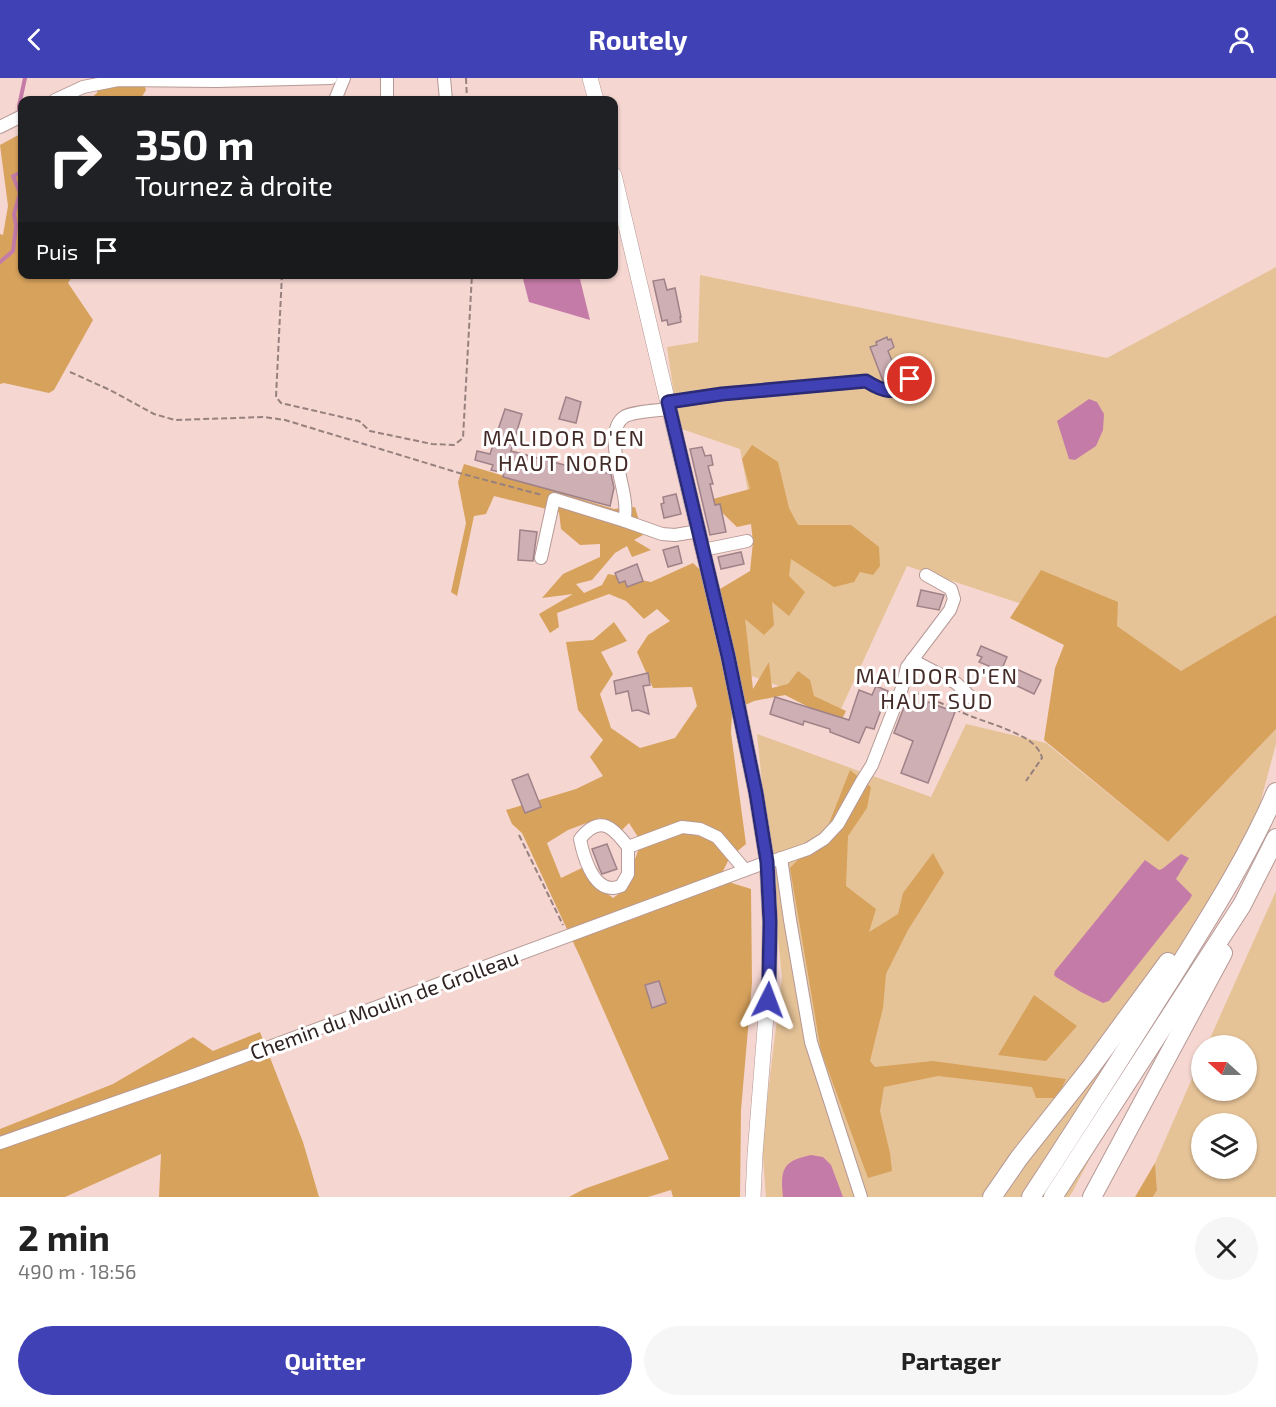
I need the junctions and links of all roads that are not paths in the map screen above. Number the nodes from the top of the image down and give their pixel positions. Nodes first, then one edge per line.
1 (331, 78) edge
2 (344, 78) edge
3 (387, 78) edge
4 (444, 78) edge
5 (590, 78) edge
6 (64, 96) edge
7 (337, 96) edge
8 (387, 96) edge
9 (446, 96) edge
10 (595, 96) edge
11 (18, 118) edge
12 (0, 127) edge
13 (618, 192) edge
14 (909, 370) dead end
15 (669, 405) junction
16 (625, 521) junction
17 (699, 531) junction
18 (747, 541) dead end
19 (703, 550) junction
20 (541, 558) dead end
21 (926, 575) dead end
22 (912, 660) junction
23 (979, 705) dead end
24 (1276, 792) edge
25 (1276, 838) edge
26 (628, 847) junction
27 (774, 860) junction
28 (745, 870) junction
29 (1242, 906) junction
30 (1205, 925) junction
31 (0, 1143) edge
32 (753, 1197) edge
33 (861, 1197) edge
34 (992, 1197) edge
35 (1031, 1197) edge
36 (1053, 1197) edge
37 (1092, 1197) edge

1 - 6 street
2 - 7 street
3 - 8 street
4 - 9 street
5 - 10 main road
11 - 12 street
13 - 15 main road
14 - 15 street
15 - 16 street
15 - 17 main road
16 - 17 street
16 - 20 street
17 - 19 main road
18 - 19 street
19 - 27 main road
21 - 22 street, Chemin du Moulin de Grolleau
22 - 23 street
22 - 27 street, Chemin du Moulin de Grolleau
24 - 30 highway
25 - 29 highway
26 - 26 street
26 - 28 street
27 - 28 street, Chemin du Moulin de Grolleau
27 - 32 main road
27 - 33 street
28 - 31 street, Chemin du Moulin de Grolleau
29 - 36 highway
29 - 37 highway
30 - 34 highway
30 - 35 highway

